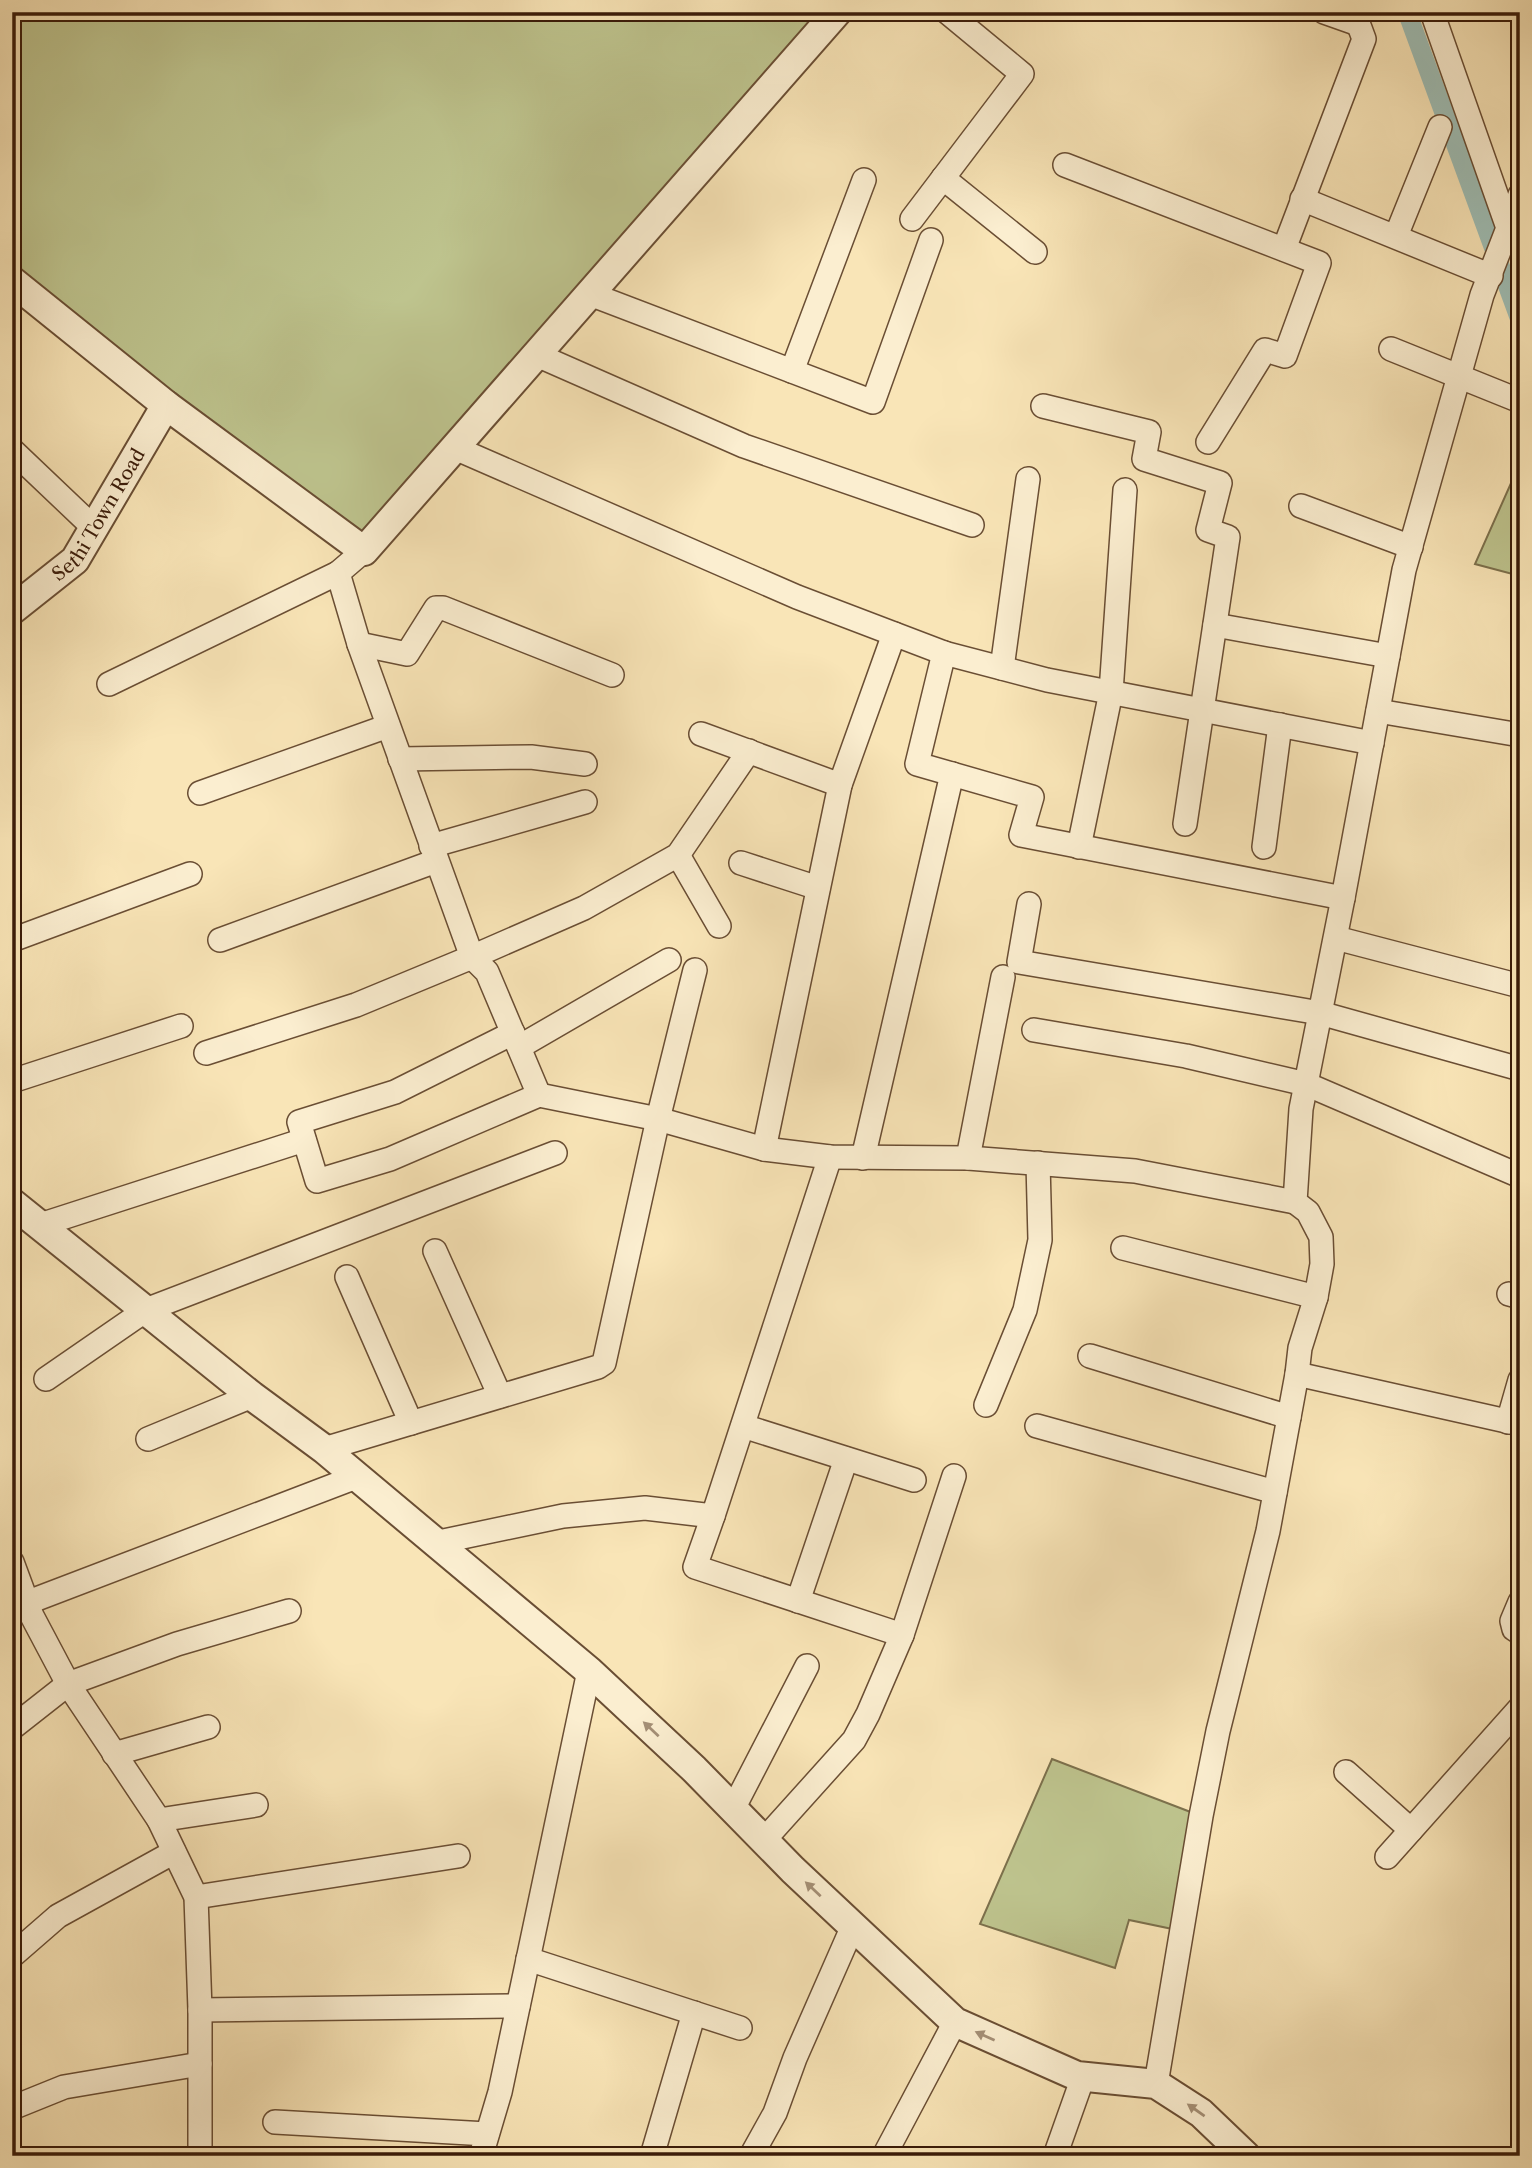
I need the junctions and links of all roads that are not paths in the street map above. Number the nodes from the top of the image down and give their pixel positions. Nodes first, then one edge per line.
1 (837, 12) edge
2 (947, 12) edge
3 (1324, 12) edge
4 (1436, 15) edge
5 (1356, 18) edge
6 (1440, 127) dead end
7 (1065, 165) dead end
8 (943, 178) junction
9 (863, 180) dead end
10 (1303, 199) junction
11 (1514, 214) edge
12 (912, 219) dead end
13 (1396, 236) junction
14 (931, 240) dead end
15 (1284, 249) junction
16 (1035, 252) dead end
17 (1491, 275) junction
18 (12, 281) edge
19 (590, 294) junction
20 (1391, 349) dead end
21 (537, 355) junction
22 (792, 371) junction
23 (1459, 376) junction
24 (1520, 401) edge
25 (166, 405) junction
26 (1043, 406) dead end
27 (1208, 442) dead end
28 (455, 448) junction
29 (12, 450) edge
30 (1028, 479) dead end
31 (1125, 490) dead end
32 (1301, 506) dead end
33 (972, 524) dead end
34 (94, 528) junction
35 (1411, 547) junction
36 (366, 550) junction
37 (338, 573) junction
38 (12, 610) edge
39 (1214, 625) junction
40 (894, 634) junction
41 (359, 644) junction
42 (944, 653) junction
43 (1388, 656) junction
44 (1002, 668) junction
45 (612, 675) dead end
46 (109, 684) dead end
47 (1111, 692) junction
48 (1202, 710) junction
49 (1378, 711) junction
50 (1280, 725) junction
51 (388, 726) junction
52 (701, 734) dead end
53 (1520, 735) edge
54 (1372, 743) junction
55 (749, 751) junction
56 (400, 759) junction
57 (585, 764) dead end
58 (952, 774) junction
59 (840, 785) junction
60 (200, 793) dead end
61 (585, 802) dead end
62 (1185, 824) dead end
63 (1079, 847) junction
64 (1264, 847) dead end
65 (433, 853) junction
66 (678, 855) junction
67 (741, 863) dead end
68 (190, 874) dead end
69 (818, 888) junction
70 (1343, 898) junction
71 (1029, 904) dead end
72 (719, 926) dead end
73 (1336, 938) junction
74 (12, 940) edge
75 (220, 940) dead end
76 (472, 957) junction
77 (669, 960) dead end
78 (695, 970) dead end
79 (1003, 977) dead end
80 (1520, 986) edge
81 (1320, 1013) junction
82 (180, 1026) dead end
83 (1034, 1030) dead end
84 (516, 1040) junction
85 (206, 1052) dead end
86 (1520, 1069) edge
87 (12, 1081) edge
88 (1306, 1084) junction
89 (539, 1094) junction
90 (658, 1119) junction
91 (304, 1140) junction
92 (764, 1149) junction
93 (555, 1153) dead end
94 (830, 1157) junction
95 (863, 1158) junction
96 (968, 1158) junction
97 (1038, 1163) junction
98 (1520, 1176) edge
99 (1295, 1202) junction
100 (12, 1203) edge
101 (40, 1225) junction
102 (1123, 1248) dead end
103 (435, 1251) dead end
104 (347, 1277) dead end
105 (1316, 1297) junction
106 (146, 1310) junction
107 (1090, 1356) dead end
108 (1297, 1374) junction
109 (46, 1379) dead end
110 (1520, 1380) edge
111 (252, 1396) junction
112 (500, 1396) junction
113 (986, 1405) dead end
114 (1289, 1417) junction
115 (411, 1423) junction
116 (1514, 1423) edge
117 (743, 1426) junction
118 (1037, 1426) dead end
119 (148, 1439) dead end
120 (324, 1449) junction
121 (846, 1458) junction
122 (954, 1476) dead end
123 (356, 1477) junction
124 (914, 1480) dead end
125 (1275, 1492) junction
126 (713, 1516) junction
127 (435, 1543) junction
128 (12, 1563) edge
129 (798, 1601) junction
130 (1520, 1602) edge
131 (26, 1603) junction
132 (289, 1611) dead end
133 (1520, 1633) edge
134 (902, 1635) junction
135 (807, 1666) dead end
136 (589, 1671) junction
137 (68, 1684) junction
138 (1520, 1708) edge
139 (208, 1727) dead end
140 (12, 1728) edge
141 (114, 1754) junction
142 (1346, 1772) dead end
143 (256, 1805) dead end
144 (733, 1809) junction
145 (159, 1820) junction
146 (1412, 1830) junction
147 (764, 1840) junction
148 (174, 1852) junction
149 (458, 1856) dead end
150 (1387, 1857) dead end
151 (196, 1898) junction
152 (853, 1926) junction
153 (12, 1956) edge
154 (528, 1959) junction
155 (518, 2006) junction
156 (201, 2010) junction
157 (694, 2013) junction
158 (955, 2022) junction
159 (740, 2028) dead end
160 (200, 2064) junction
161 (1083, 2077) junction
162 (1156, 2084) junction
163 (12, 2108) edge
164 (275, 2122) dead end
165 (484, 2145) edge
166 (200, 2156) edge
167 (652, 2156) edge
168 (751, 2156) edge
169 (884, 2156) edge
170 (1055, 2156) edge
171 (1246, 2156) edge

1 - 19 street
2 - 8 street
3 - 5 street
4 - 11 street
5 - 10 street
6 - 13 street
7 - 15 street
8 - 12 street
8 - 16 street
9 - 22 street
10 - 13 street
10 - 15 street
11 - 17 street
13 - 17 street
14 - 22 street
15 - 27 street
17 - 23 street
18 - 25 street
19 - 21 street
19 - 22 street
20 - 23 street
21 - 28 street
21 - 33 street
23 - 24 street
23 - 35 street
25 - 34 street, Sethi Town Road
25 - 36 street
26 - 39 street
28 - 36 street
28 - 40 street
29 - 34 street
30 - 44 street
31 - 47 street
32 - 35 street
34 - 38 street, Sethi Town Road
35 - 43 street
36 - 37 street
37 - 41 street
37 - 46 street
39 - 43 street
39 - 48 street
40 - 42 street
40 - 59 street
41 - 45 street
41 - 51 street
42 - 44 street
42 - 58 street
43 - 49 street
44 - 47 street
47 - 48 street
47 - 63 street
48 - 50 street
48 - 62 street
49 - 53 street
49 - 54 street
50 - 54 street
50 - 64 street
51 - 56 street
51 - 60 street
52 - 55 street
54 - 70 street
55 - 59 street
55 - 66 street
56 - 57 street
56 - 65 street
58 - 63 street
58 - 95 street
59 - 69 street
61 - 65 street
63 - 70 street
65 - 75 street
65 - 76 street
66 - 72 street
66 - 76 street
67 - 69 street
68 - 74 street
69 - 92 street
70 - 73 street
71 - 81 street
73 - 80 street
73 - 81 street
76 - 84 street
76 - 85 street
77 - 84 street
78 - 90 street
79 - 96 street
81 - 86 street
81 - 88 street
82 - 87 street
83 - 88 street
84 - 89 street
84 - 91 street
88 - 98 street
88 - 99 street
89 - 90 street
89 - 91 street
90 - 92 street
90 - 112 street
91 - 101 street
92 - 94 street
93 - 106 street
94 - 95 street
94 - 117 street
95 - 96 street
96 - 97 street
97 - 99 street
97 - 113 street
99 - 105 street
100 - 101 street
101 - 106 street
102 - 105 street
103 - 112 street
104 - 115 street
105 - 108 street
106 - 109 street
106 - 111 street
107 - 114 street
108 - 114 street
108 - 116 street
110 - 116 street
111 - 119 street
111 - 120 street
112 - 115 street
114 - 125 street
115 - 120 street
117 - 121 street
117 - 126 street
118 - 125 street
120 - 123 street
121 - 124 street
121 - 129 street
122 - 134 street
123 - 127 street
123 - 131 street
125 - 162 street
126 - 127 street
126 - 129 street
127 - 136 street
128 - 131 street
129 - 134 street
130 - 133 street
131 - 137 street
132 - 137 street
134 - 147 street
135 - 144 street
144 -> 136 street
136 - 154 street
137 - 140 street
137 - 141 street
138 - 146 street
139 - 141 street
141 - 145 street
142 - 146 street
143 - 145 street
144 - 147 street
145 - 148 street
146 - 150 street
152 -> 147 street
148 - 151 street
148 - 153 street
149 - 151 street
151 - 156 street
152 - 158 street
152 - 168 street
154 - 155 street
154 - 157 street
155 - 156 street
155 - 165 street
156 - 160 street
157 - 159 street
157 - 167 street
161 -> 158 street
158 - 169 street
160 - 163 street
160 - 166 street
161 - 162 street
161 - 170 street
171 -> 162 street
164 - 165 street

